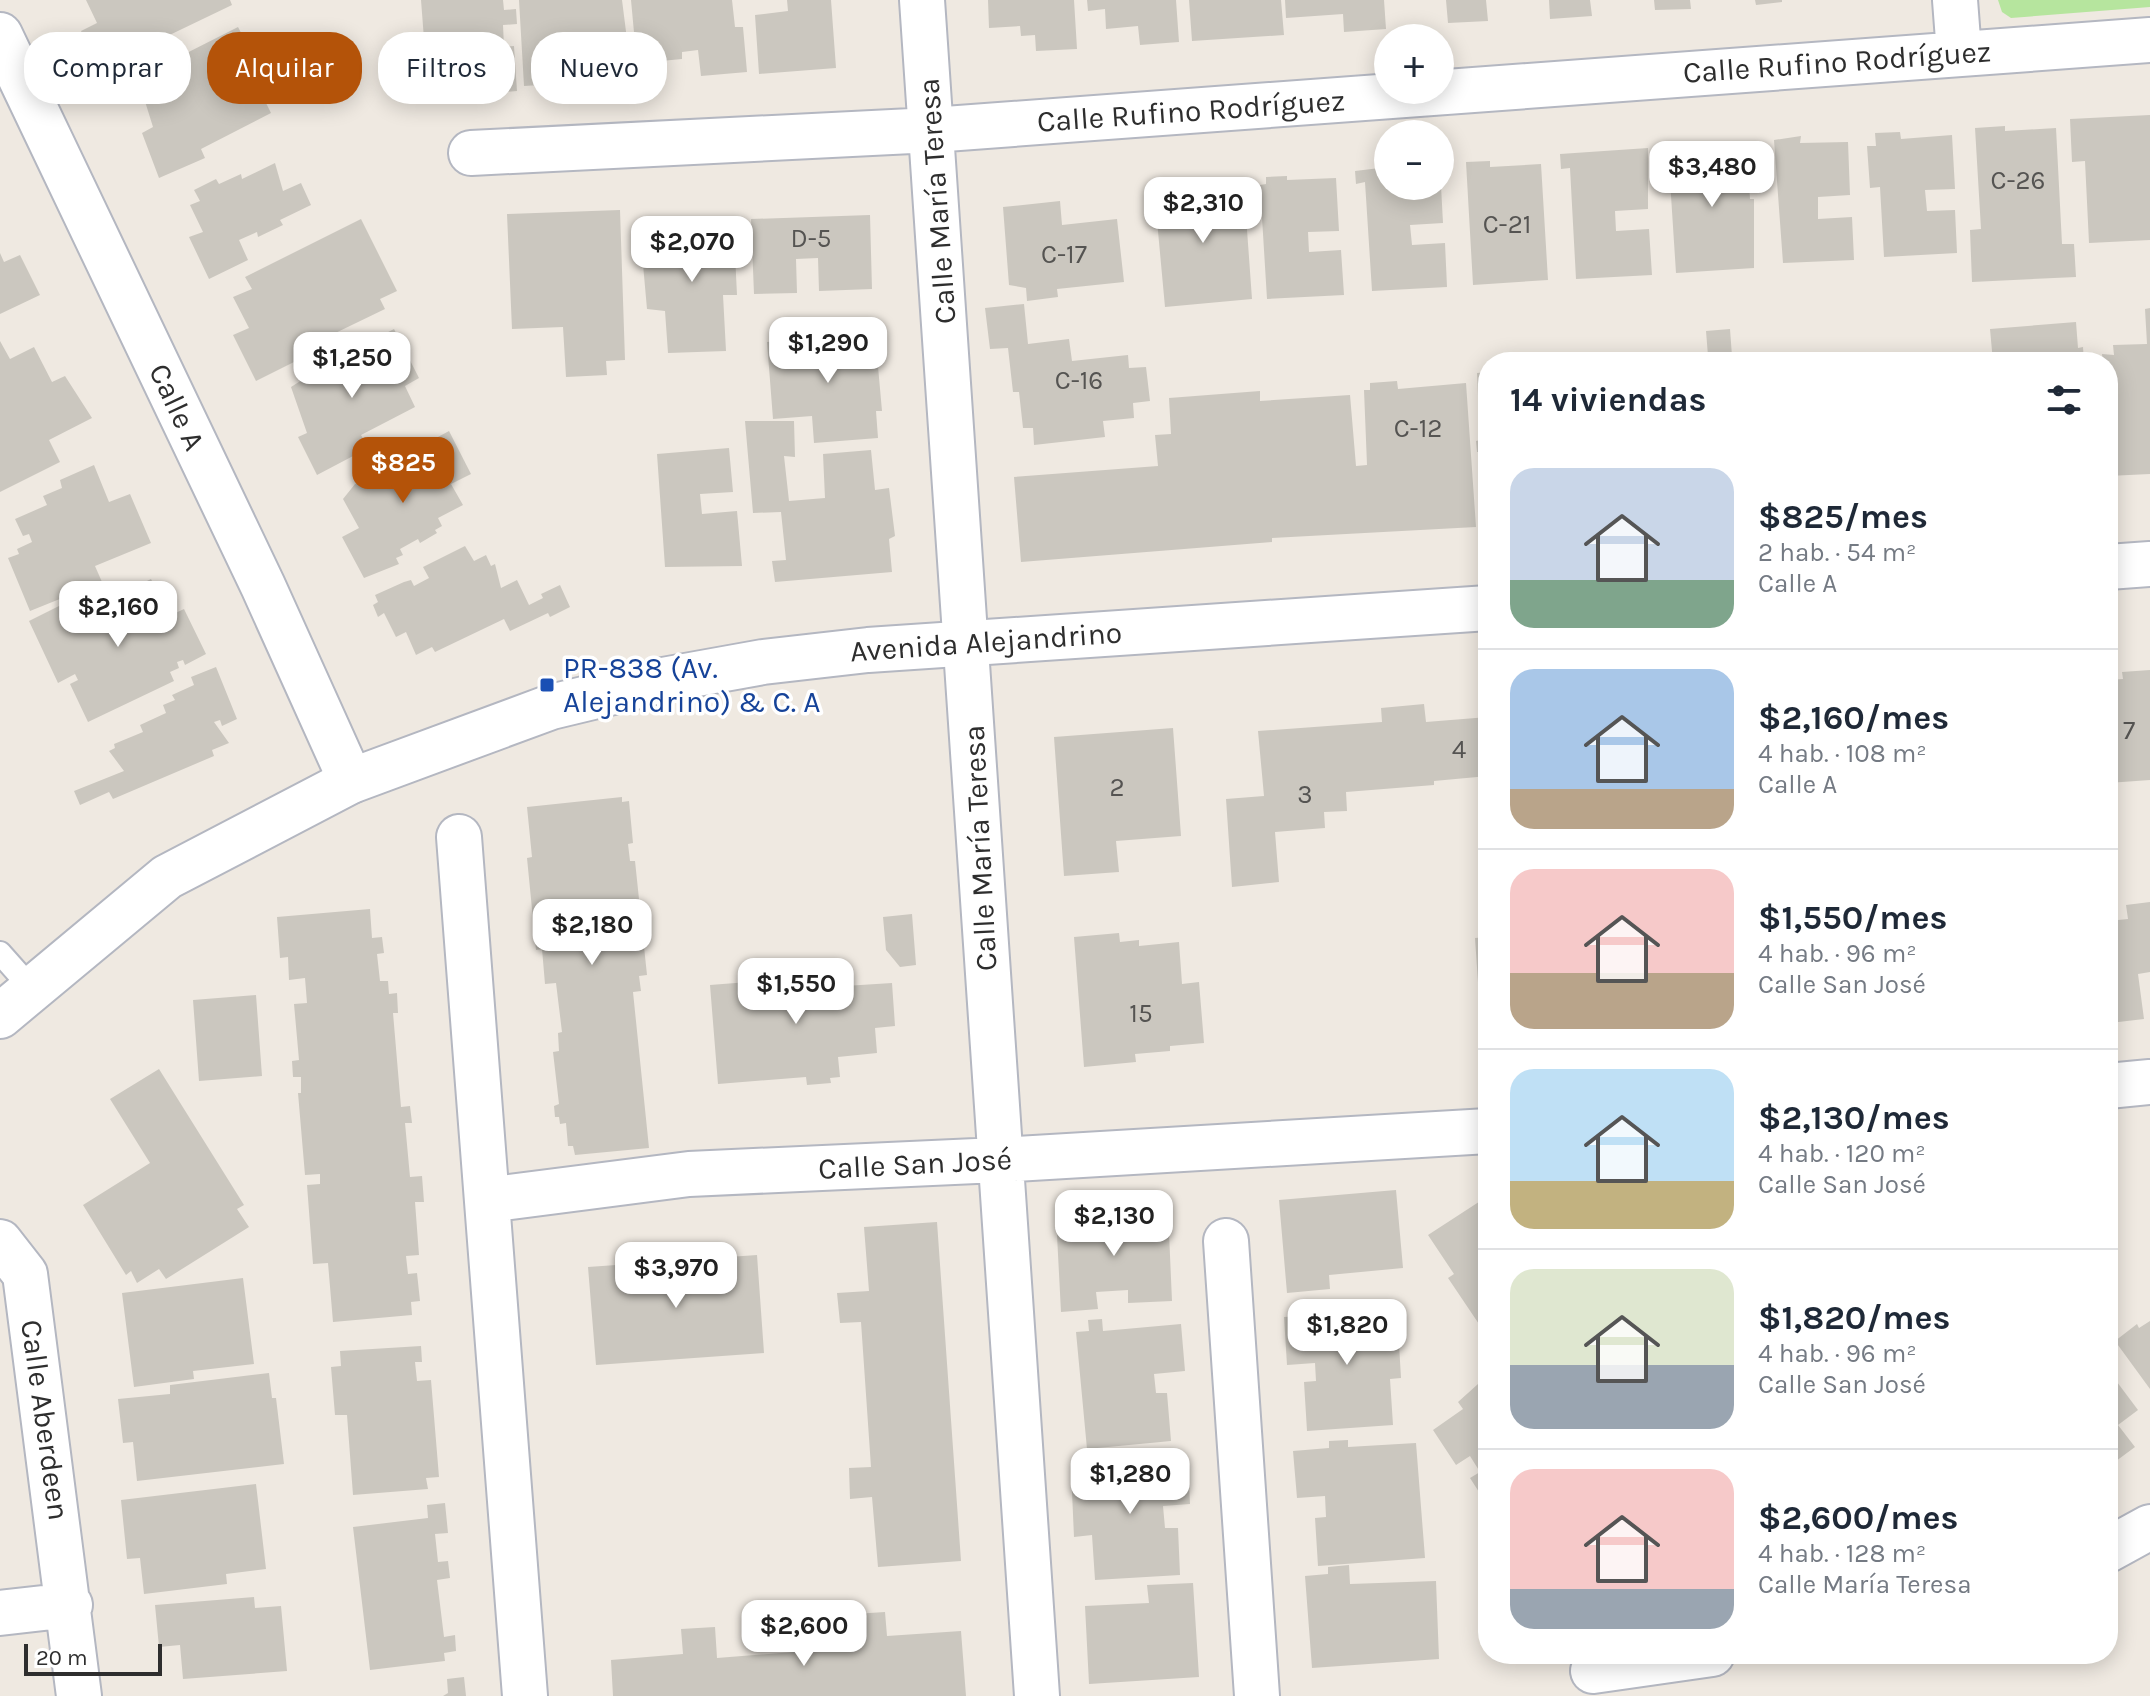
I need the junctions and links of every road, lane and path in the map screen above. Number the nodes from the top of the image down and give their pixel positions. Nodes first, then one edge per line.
1 (922, 0) edge
2 (1955, 0) edge
3 (0, 35) edge
4 (2150, 40) edge
5 (1959, 53) junction
6 (932, 130) junction
7 (471, 153) dead end
8 (2150, 564) edge
9 (2118, 566) edge
10 (1478, 609) edge
11 (968, 642) junction
12 (351, 781) junction
13 (459, 837) dead end
14 (0, 953) edge
15 (16, 1002) edge
16 (2150, 1082) edge
17 (2118, 1085) edge
18 (1478, 1132) edge
19 (998, 1160) junction
20 (487, 1200) junction
21 (1226, 1241) dead end
22 (0, 1242) edge
23 (2150, 1527) edge
24 (2118, 1545) edge
25 (70, 1605) junction
26 (0, 1613) edge
27 (1642, 1664) edge
28 (1593, 1671) dead end
29 (79, 1696) edge
30 (525, 1696) edge
31 (1037, 1696) edge
32 (1257, 1696) edge

1 - 6 street, Calle María Teresa
2 - 5 street
3 - 12 street, Calle A
4 - 5 street, Calle Rufino Rodríguez
5 - 6 street, Calle Rufino Rodríguez
6 - 7 street, Calle Rufino Rodríguez
6 - 11 street, Calle María Teresa
8 - 9 street
10 - 11 street, Avenida Alejandrino
11 - 12 street, Avenida Alejandrino
11 - 19 street, Calle María Teresa
12 - 15 street, Avenida Alejandrino
13 - 20 street
14 - 15 lane
16 - 17 street
18 - 19 street, Calle San José
19 - 20 street, Calle San José
19 - 31 street, Calle María Teresa
20 - 30 street
21 - 32 street
22 - 25 street, Calle Aberdeen
23 - 24 street
25 - 26 street
25 - 29 street, Calle Aberdeen
27 - 28 street

